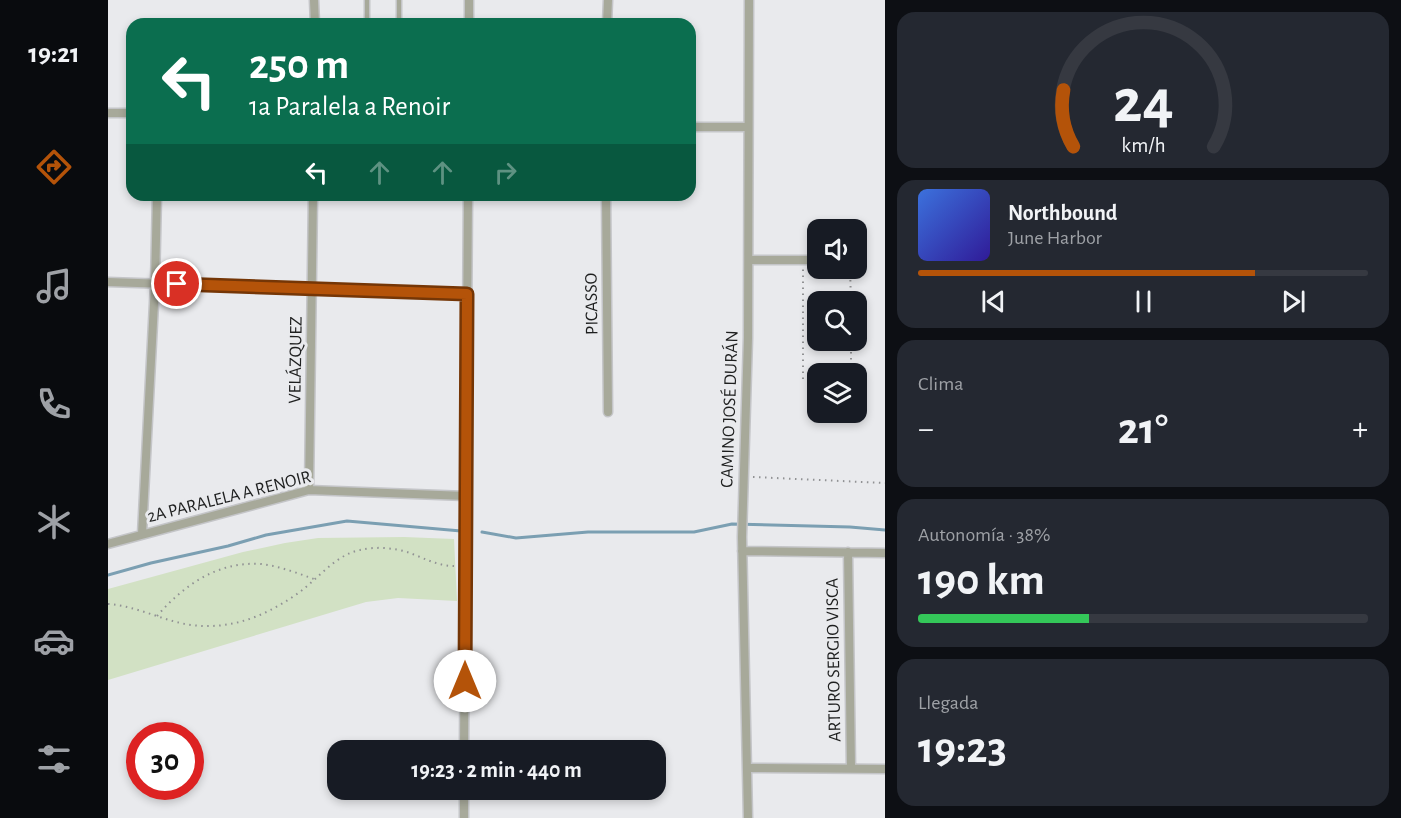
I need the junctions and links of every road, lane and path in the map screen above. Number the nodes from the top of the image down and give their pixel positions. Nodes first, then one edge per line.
1 (314, 0) edge
2 (368, 0) edge
3 (399, 0) edge
4 (470, 0) edge
5 (608, 0) edge
6 (749, 0) edge
7 (315, 18) edge
8 (367, 18) edge
9 (399, 18) edge
10 (469, 18) edge
11 (607, 18) edge
12 (108, 113) edge
13 (126, 113) edge
14 (748, 127) junction
15 (696, 128) edge
16 (157, 201) edge
17 (313, 201) edge
18 (468, 201) edge
19 (606, 201) edge
20 (749, 260) junction
21 (803, 260) junction
22 (807, 260) edge
23 (108, 282) edge
24 (155, 284) junction
25 (312, 289) junction
26 (467, 294) junction
27 (803, 378) dead end
28 (608, 412) dead end
29 (744, 476) junction
30 (885, 483) edge
31 (309, 490) junction
32 (466, 496) junction
33 (142, 534) junction
34 (108, 544) edge
35 (742, 551) junction
36 (848, 552) junction
37 (885, 553) edge
38 (466, 566) junction
39 (314, 579) junction
40 (108, 603) edge
41 (157, 616) junction
42 (464, 740) edge
43 (747, 768) junction
44 (851, 768) junction
45 (885, 769) edge
46 (464, 800) edge
47 (464, 818) edge
48 (748, 818) edge

1 - 7 street
2 - 8 lane
3 - 9 lane
4 - 10 street
5 - 11 street
6 - 14 street, CAMINO JOSÉ DURÁN
12 - 13 street
14 - 15 street
14 - 20 street, CAMINO JOSÉ DURÁN
16 - 24 street
17 - 25 street, VELÁZQUEZ
18 - 26 street
19 - 28 street, PICASSO
20 - 21 street
20 - 29 street, CAMINO JOSÉ DURÁN
21 - 22 street
21 - 27 path
23 - 24 street
24 - 25 street
24 - 33 street
25 - 26 street
25 - 31 street, VELÁZQUEZ
26 - 32 street
29 - 30 path
29 - 35 street, CAMINO JOSÉ DURÁN
31 - 32 street, 2A PARALELA A RENOIR
31 - 33 street, 2A PARALELA A RENOIR
32 - 38 street
33 - 34 street, 2A PARALELA A RENOIR
35 - 36 street
35 - 43 street, CAMINO JOSÉ DURÁN
36 - 37 street
36 - 44 street, ARTURO SERGIO VISCA
38 - 39 path
38 - 42 street
39 - 41 path
39 - 41 path
40 - 41 path
43 - 44 street
43 - 48 street, CAMINO JOSÉ DURÁN
44 - 45 street
46 - 47 street

